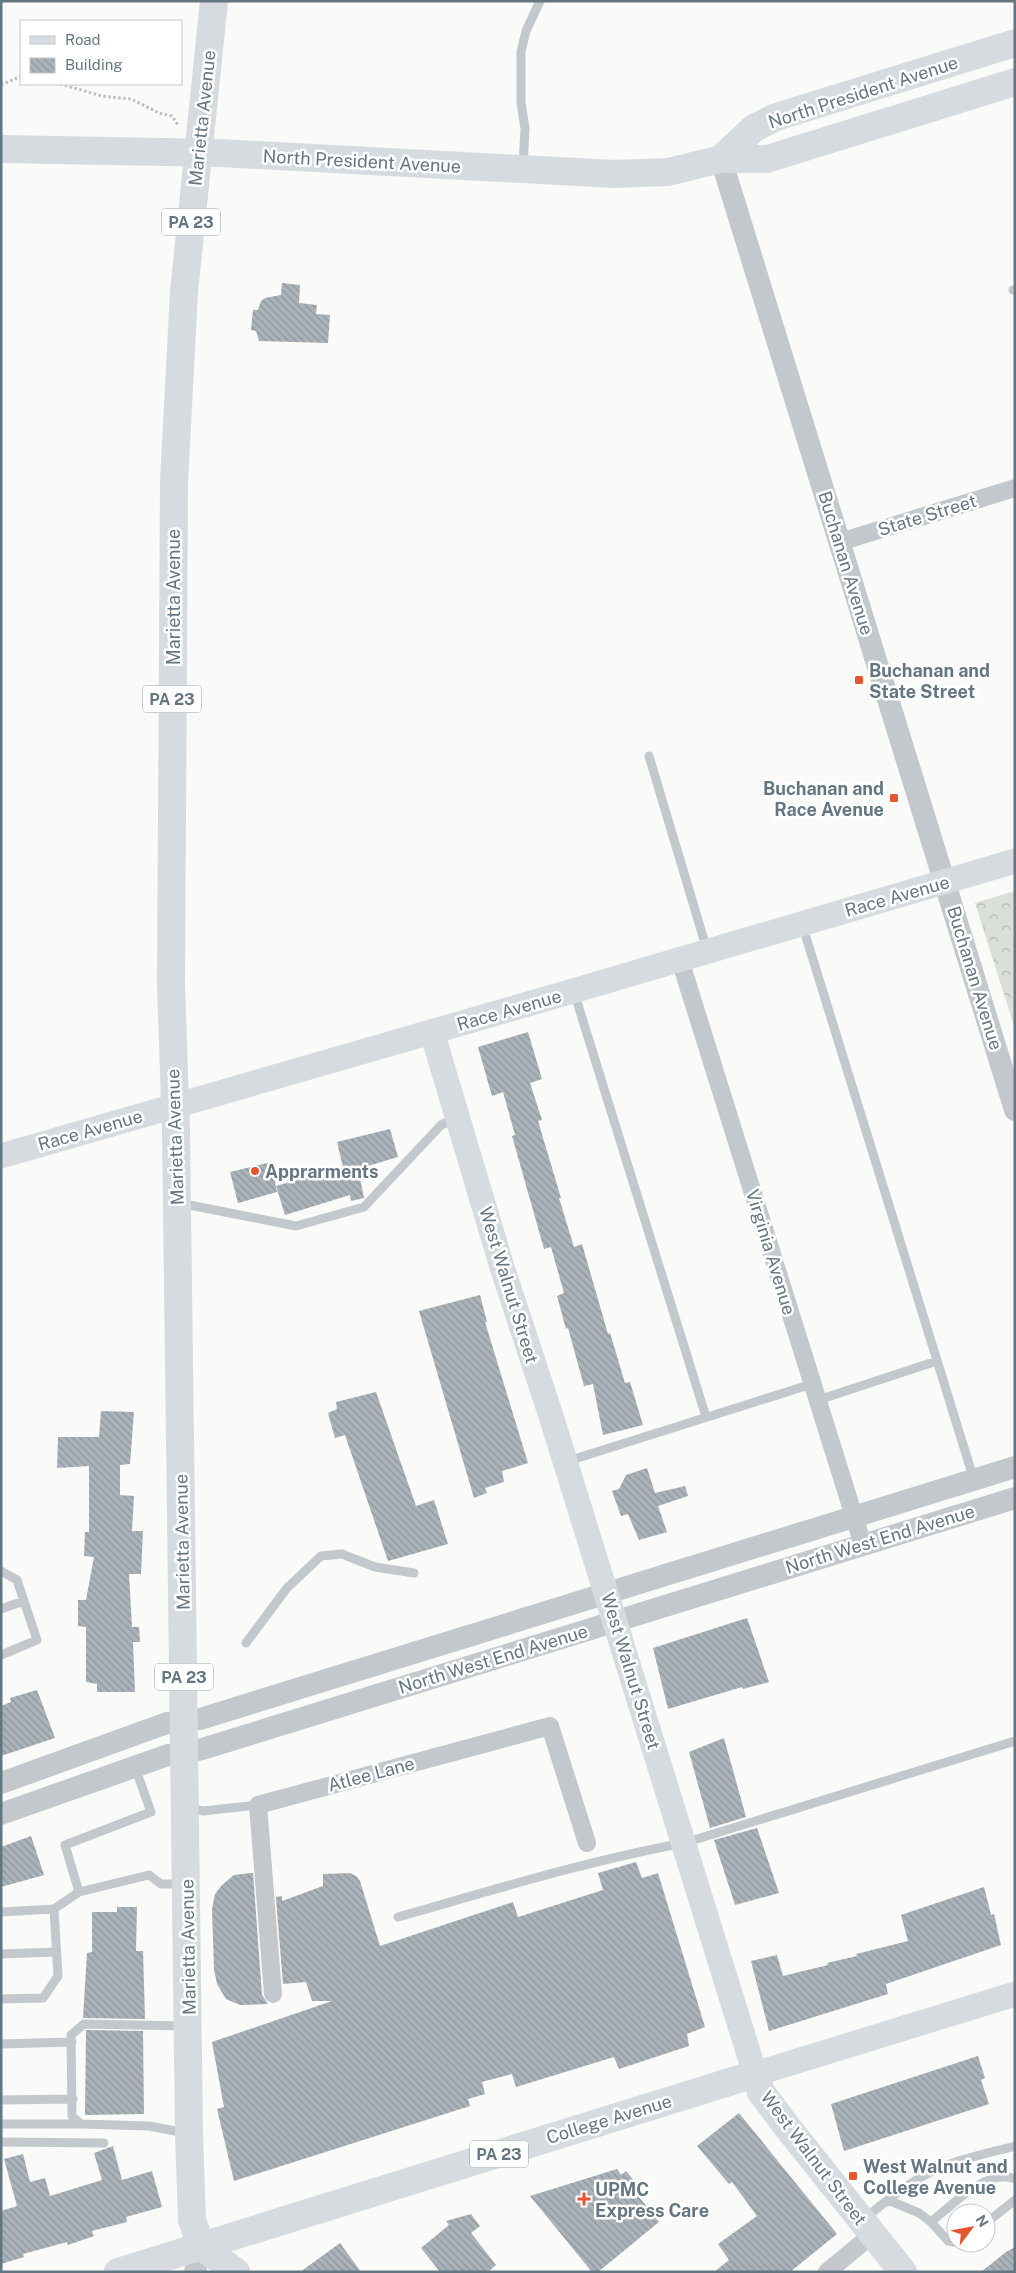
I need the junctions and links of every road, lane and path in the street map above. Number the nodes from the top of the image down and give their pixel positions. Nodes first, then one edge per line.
1 (214, 1) edge
2 (540, 1) edge
3 (1015, 43) edge
4 (20, 76) edge
5 (1015, 82) edge
6 (1, 85) edge
7 (64, 85) edge
8 (1, 149) edge
9 (198, 153) junction
10 (721, 159) junction
11 (523, 169) junction
12 (1015, 488) edge
13 (840, 542) junction
14 (650, 756) dead end
15 (1015, 861) edge
16 (945, 881) junction
17 (802, 924) junction
18 (708, 952) junction
19 (680, 960) junction
20 (574, 992) junction
21 (432, 1032) junction
22 (174, 1106) junction
23 (1015, 1110) edge
24 (458, 1117) junction
25 (1, 1156) edge
26 (177, 1202) junction
27 (938, 1361) junction
28 (815, 1392) junction
29 (706, 1417) junction
30 (565, 1462) junction
31 (1015, 1467) edge
32 (974, 1480) junction
33 (1015, 1498) edge
34 (854, 1517) junction
35 (863, 1545) junction
36 (1, 1571) edge
37 (414, 1573) dead end
38 (606, 1593) junction
39 (24, 1601) junction
40 (1, 1609) edge
41 (615, 1622) junction
42 (246, 1643) dead end
43 (1, 1655) edge
44 (184, 1721) junction
45 (1015, 1741) edge
46 (185, 1752) junction
47 (135, 1766) junction
48 (1, 1783) edge
49 (258, 1805) junction
50 (186, 1807) junction
51 (1, 1814) edge
52 (587, 1843) dead end
53 (684, 1843) junction
54 (187, 1884) junction
55 (79, 1892) junction
56 (54, 1909) junction
57 (1, 1912) edge
58 (398, 1917) dead end
59 (56, 1952) junction
60 (1, 1954) edge
61 (273, 1994) dead end
62 (1015, 1994) edge
63 (1, 1999) edge
64 (189, 2026) junction
65 (72, 2042) junction
66 (1, 2044) edge
67 (755, 2074) junction
68 (73, 2099) junction
69 (1, 2100) edge
70 (1, 2124) edge
71 (81, 2124) junction
72 (189, 2133) junction
73 (1, 2142) edge
74 (104, 2142) dead end
75 (1015, 2146) edge
76 (1015, 2178) edge
77 (888, 2200) junction
78 (1015, 2200) edge
79 (996, 2215) edge
80 (931, 2222) junction
81 (867, 2228) junction
82 (946, 2239) edge
83 (198, 2259) edge
84 (118, 2272) edge
85 (236, 2272) edge
86 (827, 2272) edge
87 (903, 2272) edge

1 - 9 main road, Marietta Avenue / PA 23
2 - 11 lane
3 - 10 main road, North President Avenue
4 - 6 path
5 - 10 main road, North President Avenue
7 - 9 path
8 - 9 main road, North President Avenue
9 - 11 main road, North President Avenue
9 - 22 main road, Marietta Avenue / PA 23
10 - 11 main road, North President Avenue
10 - 13 street, Buchanan Avenue
12 - 13 street, State Street
13 - 16 street, Buchanan Avenue
14 - 18 lane
15 - 16 main road, Race Avenue
16 - 17 main road, Race Avenue
16 - 23 street, Buchanan Avenue
17 - 18 main road, Race Avenue
17 - 27 lane
18 - 19 main road, Race Avenue
19 - 20 main road, Race Avenue
19 - 28 street, Virginia Avenue
20 - 21 main road, Race Avenue
20 - 29 lane
21 - 22 main road, Race Avenue
21 - 24 main road, West Walnut Street
22 - 25 main road, Race Avenue
22 - 26 main road, Marietta Avenue / PA 23
24 - 26 lane
24 - 30 main road, West Walnut Street
26 - 44 main road, Marietta Avenue / PA 23
27 - 28 lane
27 - 32 lane
28 - 29 lane
28 - 34 street, Virginia Avenue
29 - 30 lane
30 - 38 main road, West Walnut Street
31 - 32 street, North West End Avenue
32 - 34 street, North West End Avenue
33 - 35 street, North West End Avenue
34 - 35 street, Virginia Avenue
34 - 38 street, North West End Avenue
35 - 41 street, North West End Avenue
36 - 39 lane
37 - 42 lane
38 - 41 main road, West Walnut Street
38 - 44 street, North West End Avenue
39 - 40 lane
39 - 43 lane
41 - 46 street, North West End Avenue
41 - 53 main road, West Walnut Street
44 - 46 main road, Marietta Avenue / PA 23
44 - 48 street, North West End Avenue
45 - 53 lane
46 - 47 street, North West End Avenue
46 - 50 main road, Marietta Avenue / PA 23
47 - 51 street, North West End Avenue
47 - 55 lane
49 - 50 lane
49 - 52 street, Atlee Lane
49 - 61 street
50 - 54 main road, Marietta Avenue / PA 23
53 - 58 lane
53 - 67 main road, West Walnut Street
54 - 55 lane
54 - 64 main road, Marietta Avenue / PA 23
55 - 56 lane
56 - 57 lane
56 - 59 lane
59 - 60 lane
59 - 63 lane
62 - 67 main road, College Avenue
64 - 65 lane
64 - 72 main road, Marietta Avenue / PA 23
65 - 66 lane
65 - 68 lane
67 - 81 main road, West Walnut Street
67 - 83 main road, College Avenue / PA 23
68 - 69 lane
68 - 71 lane
70 - 71 lane
71 - 72 lane
72 - 83 main road, Marietta Avenue / PA 23
73 - 74 lane
75 - 77 lane
76 - 80 lane
77 - 80 lane
77 - 81 lane
78 - 79 lane
80 - 82 lane
81 - 86 street
81 - 87 main road, West Walnut Street
83 - 84 main road, College Avenue
83 - 85 main road

